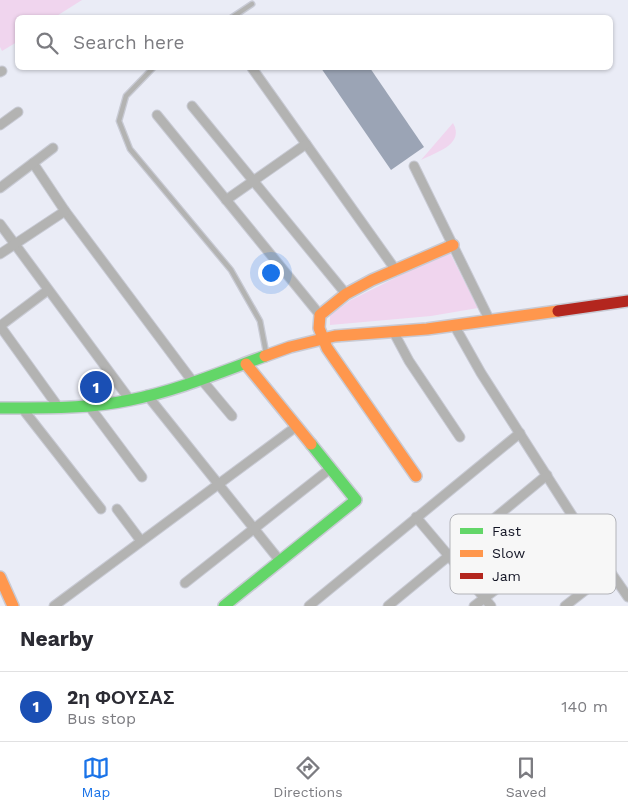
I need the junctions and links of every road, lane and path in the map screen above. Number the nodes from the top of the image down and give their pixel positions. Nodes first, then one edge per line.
1 (252, 4) dead end
2 (236, 15) edge
3 (151, 70) edge
4 (253, 70) edge
5 (192, 106) dead end
6 (18, 112) dead end
7 (157, 115) dead end
8 (0, 125) edge
9 (306, 144) junction
10 (53, 148) dead end
11 (33, 163) junction
12 (414, 166) dead end
13 (252, 180) junction
14 (0, 188) edge
15 (226, 200) junction
16 (65, 211) junction
17 (0, 224) edge
18 (15, 244) junction
19 (453, 245) junction
20 (0, 254) edge
21 (395, 269) junction
22 (48, 290) junction
23 (346, 294) junction
24 (628, 301) edge
25 (320, 315) junction
26 (490, 321) junction
27 (454, 325) junction
28 (0, 326) edge
29 (393, 331) junction
30 (322, 339) junction
31 (266, 356) junction
32 (246, 364) junction
33 (197, 381) junction
34 (148, 395) junction
35 (130, 400) junction
36 (89, 406) junction
37 (0, 408) edge
38 (22, 408) junction
39 (59, 408) junction
40 (232, 416) dead end
41 (297, 426) junction
42 (520, 434) junction
43 (460, 437) dead end
44 (330, 468) junction
45 (547, 475) junction
46 (416, 476) dead end
47 (142, 477) dead end
48 (218, 484) junction
49 (101, 509) dead end
50 (118, 509) dead end
51 (499, 514) edge
52 (571, 514) edge
53 (416, 517) junction
54 (254, 528) junction
55 (141, 541) junction
56 (448, 556) junction
57 (450, 558) edge
58 (280, 561) junction
59 (0, 577) edge
60 (616, 580) edge
61 (184, 583) dead end
62 (481, 594) edge
63 (490, 594) edge
64 (580, 594) edge
65 (628, 597) edge
66 (485, 598) junction
67 (13, 606) edge
68 (54, 606) edge
69 (224, 606) edge
70 (308, 606) edge
71 (388, 606) edge
72 (474, 606) edge
73 (491, 606) edge
74 (565, 606) edge

1 - 2 lane
3 - 31 lane
4 - 9 street
5 - 13 street
6 - 8 street
7 - 15 street
9 - 13 street
9 - 21 street
10 - 11 street
11 - 14 street
11 - 16 street
12 - 19 street
13 - 15 street
13 - 23 street
15 - 25 street
16 - 18 street
16 - 33 street
17 - 18 street
18 - 20 street
18 - 22 street
19 - 21 street
19 - 26 street
21 - 23 street
22 - 28 street
22 - 35 street
23 - 25 street
24 - 26 street
25 - 30 street
26 - 27 street
27 - 29 street
27 - 42 street
28 - 39 street
29 - 30 street
29 - 43 street
30 - 31 street
30 - 46 street
31 - 32 street
32 - 33 street
32 - 41 street
33 - 34 street
33 - 40 street
34 - 35 street
34 - 48 street
35 - 36 street
36 - 39 street
36 - 47 street
37 - 38 street
38 - 39 street
38 - 49 street
41 - 44 street
41 - 48 street
42 - 45 street
42 - 53 street
44 - 54 street
44 - 58 street
45 - 51 street
45 - 52 street
48 - 54 street
48 - 55 street
50 - 55 street
53 - 56 street
53 - 70 street
54 - 58 street
54 - 61 street
55 - 68 street
56 - 57 street
56 - 71 street
58 - 69 street
59 - 67 street
60 - 65 street
62 - 66 street
63 - 66 street
64 - 74 street
66 - 72 street
66 - 73 street

